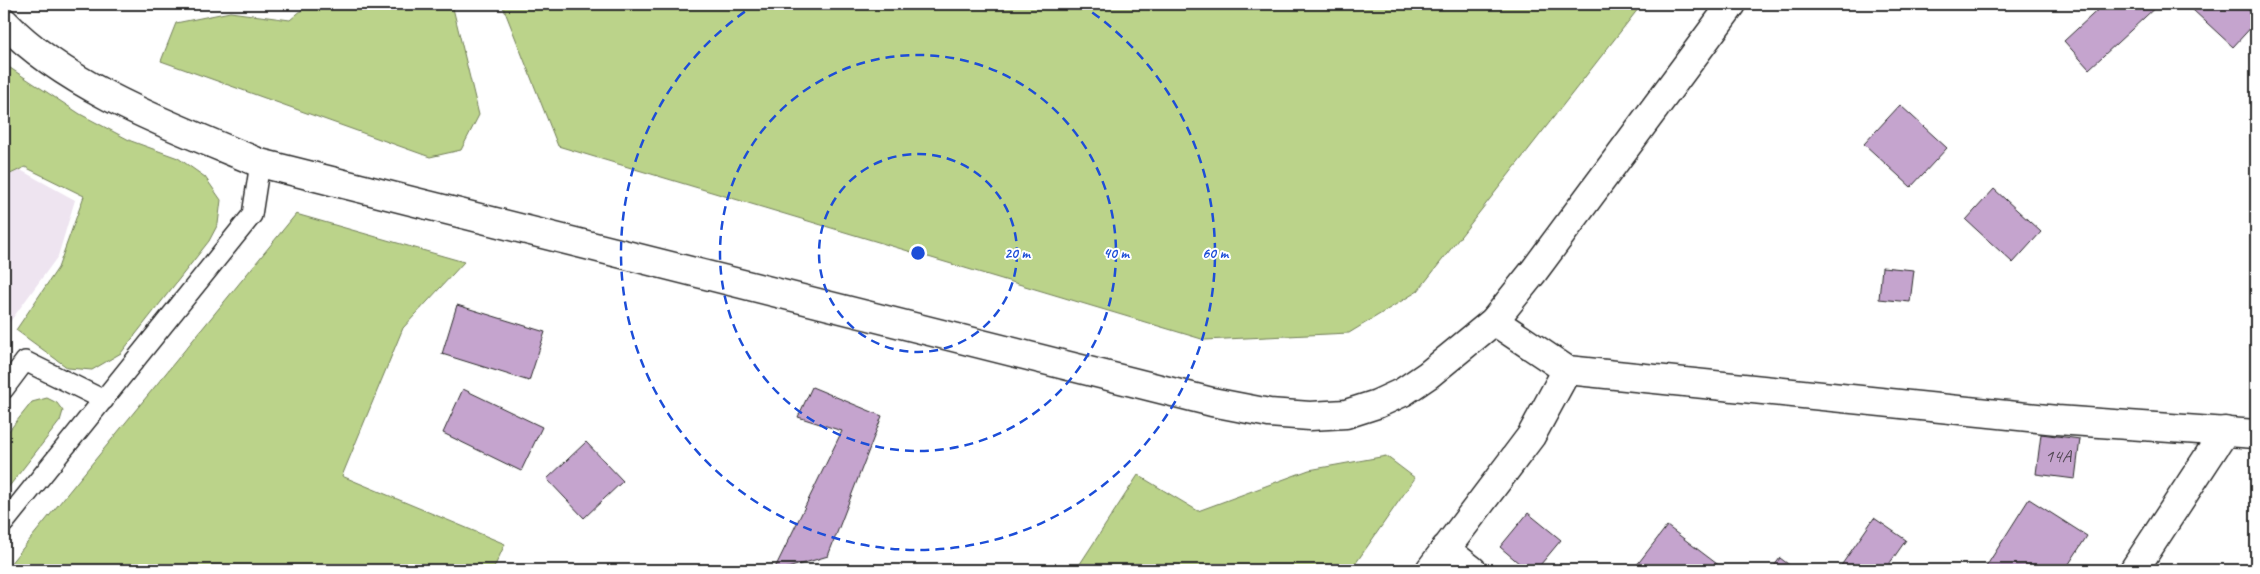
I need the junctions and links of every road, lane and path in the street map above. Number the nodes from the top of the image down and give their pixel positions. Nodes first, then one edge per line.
1 (1732, 4) edge
2 (6, 27) edge
3 (260, 163) junction
4 (1494, 321) junction
5 (1567, 370) junction
6 (4, 389) edge
7 (104, 400) junction
8 (2225, 431) junction
9 (2256, 434) edge
10 (4, 523) edge
11 (1437, 560) edge
12 (1472, 570) edge
13 (2134, 570) edge

1 - 4 main road
2 - 3 main road
3 - 4 main road
3 - 7 lane
4 - 5 main road
5 - 8 main road
5 - 11 main road
6 - 7 lane
7 - 10 lane
8 - 9 main road
8 - 13 main road
11 - 12 main road

